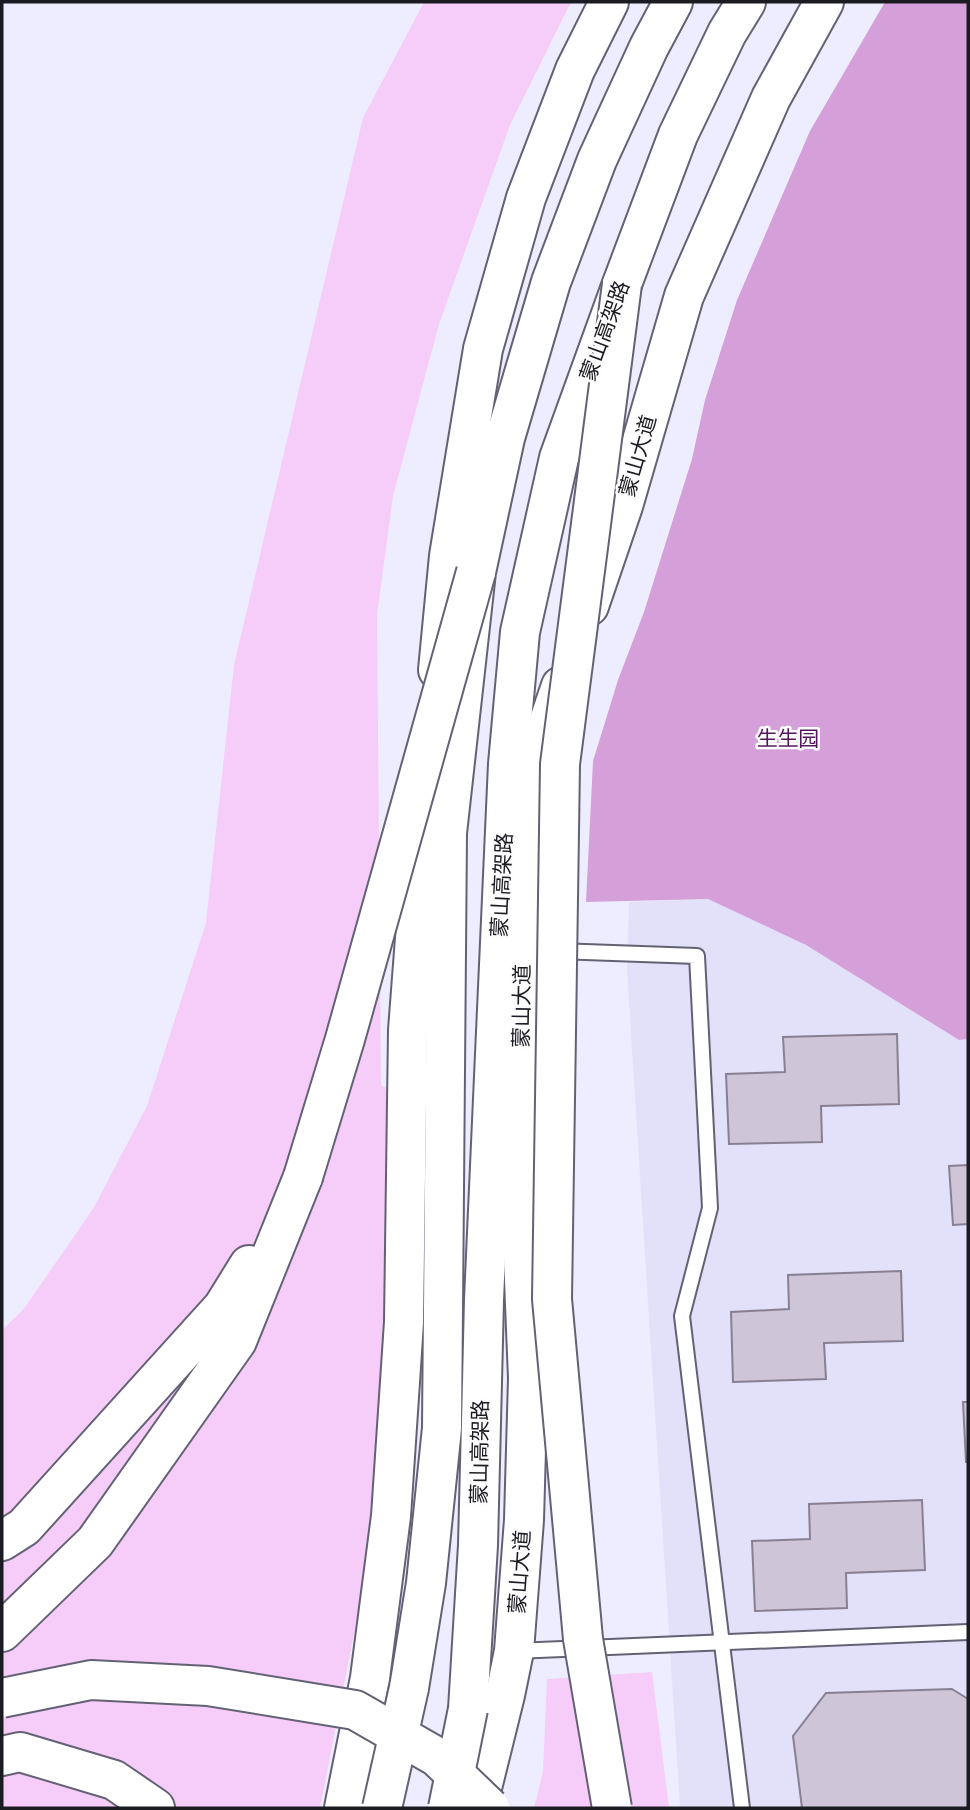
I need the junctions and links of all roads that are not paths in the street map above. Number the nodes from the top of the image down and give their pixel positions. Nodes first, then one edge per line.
1 (609, 2) edge
2 (673, 2) edge
3 (747, 2) edge
4 (824, 2) edge
5 (622, 284) junction
6 (476, 572) junction
7 (524, 951) junction
8 (303, 1177) junction
9 (2, 1541) edge
10 (2, 1632) edge
11 (968, 1632) edge
12 (722, 1642) junction
13 (514, 1651) junction
14 (2, 1699) edge
15 (2, 1756) edge
16 (155, 1808) edge
17 (344, 1808) edge
18 (382, 1808) edge
19 (448, 1808) edge
20 (477, 1808) edge
21 (490, 1808) edge
22 (612, 1808) edge
23 (742, 1808) edge

1 - 17 main road
2 - 6 main road, 蒙山高架路
3 - 5 main road, 蒙山高架路
4 - 7 main road, 蒙山大道
5 - 19 main road, 蒙山高架路, bridge
5 - 22 main road, bridge
6 - 8 main road, bridge
6 - 18 main road, 蒙山高架路, bridge
7 - 12 lane
7 - 13 main road, 蒙山大道
8 - 9 main road
8 - 10 main road
11 - 12 lane
12 - 13 lane
12 - 23 lane
13 - 20 main road, 蒙山大道
14 - 21 main road, bridge
15 - 16 main road

